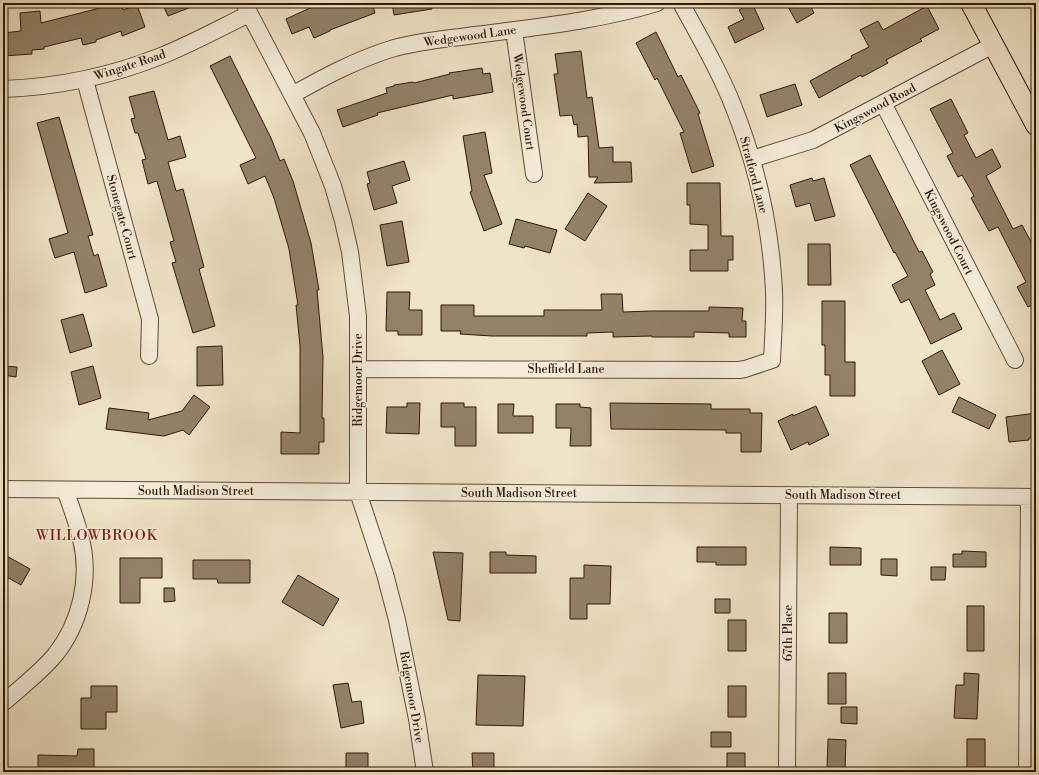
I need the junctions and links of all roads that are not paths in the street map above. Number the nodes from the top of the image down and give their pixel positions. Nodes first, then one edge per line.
1 (657, 3) edge
2 (681, 3) edge
3 (970, 3) edge
4 (247, 8) edge
5 (514, 30) junction
6 (993, 45) junction
7 (85, 80) junction
8 (3, 89) edge
9 (292, 95) junction
10 (883, 103) junction
11 (1036, 125) edge
12 (752, 159) junction
13 (534, 174) dead end
14 (148, 356) dead end
15 (772, 360) joint
16 (1015, 360) dead end
17 (358, 368) junction
18 (3, 489) edge
19 (65, 490) junction
20 (358, 492) junction
21 (789, 495) junction
22 (1033, 497) edge
23 (1032, 618) edge
24 (3, 703) edge
25 (425, 772) edge
26 (787, 772) edge
27 (1027, 772) edge

1 - 5 street, Wedgewood Lane
2 - 12 street, Stratford Lane
3 - 6 main road
4 - 7 street, Wingate Road
4 - 9 street, Ridgemoor Drive
5 - 9 street, Wedgewood Lane
5 - 13 street, Wedgewood Court
6 - 10 street, Kingswood Road
6 - 11 main road
7 - 8 street, Wingate Road
7 - 14 street, Stonegate Court
9 - 17 street, Ridgemoor Drive
10 - 12 street, Kingswood Road
10 - 16 street, Kingswood Court
12 - 15 street, Stratford Lane
15 - 17 street, Sheffield Lane
17 - 20 street, Ridgemoor Drive
18 - 19 street, South Madison Street
19 - 20 street, South Madison Street
19 - 24 street
20 - 21 street, South Madison Street
20 - 25 street, Ridgemoor Drive
21 - 22 street, South Madison Street
21 - 26 street, 67th Place
22 - 23 street
23 - 27 street

